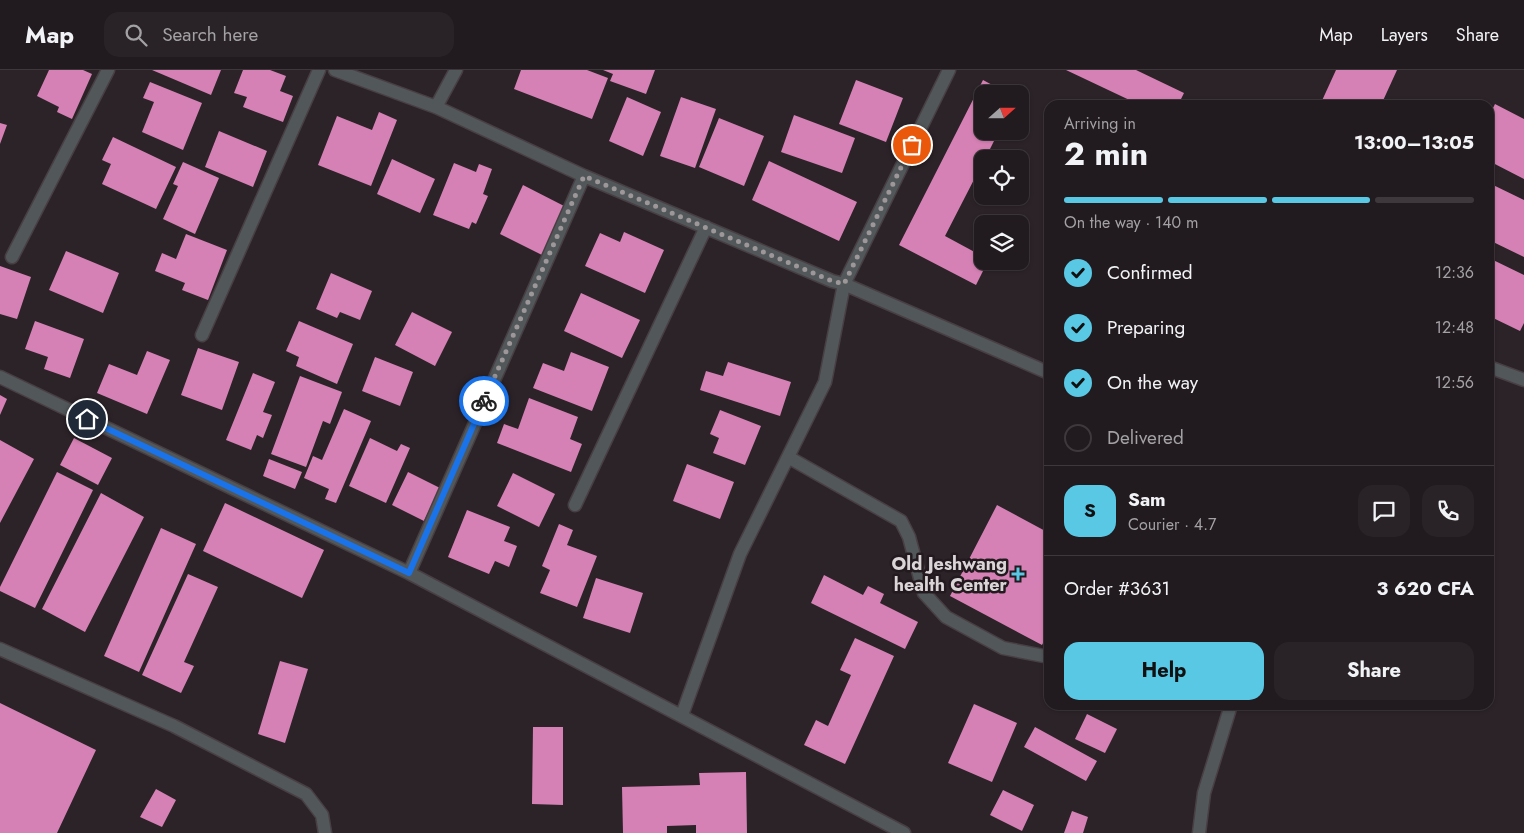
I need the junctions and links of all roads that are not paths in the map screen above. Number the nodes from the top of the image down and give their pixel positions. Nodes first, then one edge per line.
1 (108, 70) edge
2 (319, 70) edge
3 (334, 70) edge
4 (456, 70) edge
5 (949, 70) edge
6 (436, 107) junction
7 (584, 176) junction
8 (706, 227) junction
9 (12, 257) dead end
10 (844, 284) junction
11 (202, 335) dead end
12 (1494, 369) edge
13 (1044, 371) edge
14 (0, 377) edge
15 (1524, 380) edge
16 (788, 457) junction
17 (575, 506) dead end
18 (409, 573) junction
19 (0, 649) edge
20 (1044, 656) edge
21 (1229, 710) edge
22 (682, 715) junction
23 (1203, 832) edge
24 (324, 833) edge
25 (904, 833) edge

1 - 9 street
2 - 11 street
3 - 6 street
4 - 6 street
5 - 10 street
6 - 7 street
7 - 8 street
7 - 18 street
8 - 10 street
8 - 17 street
10 - 13 street
10 - 16 street
12 - 15 street
14 - 18 street
16 - 20 street
16 - 22 street
18 - 22 street
19 - 24 street
21 - 23 street
22 - 25 street

